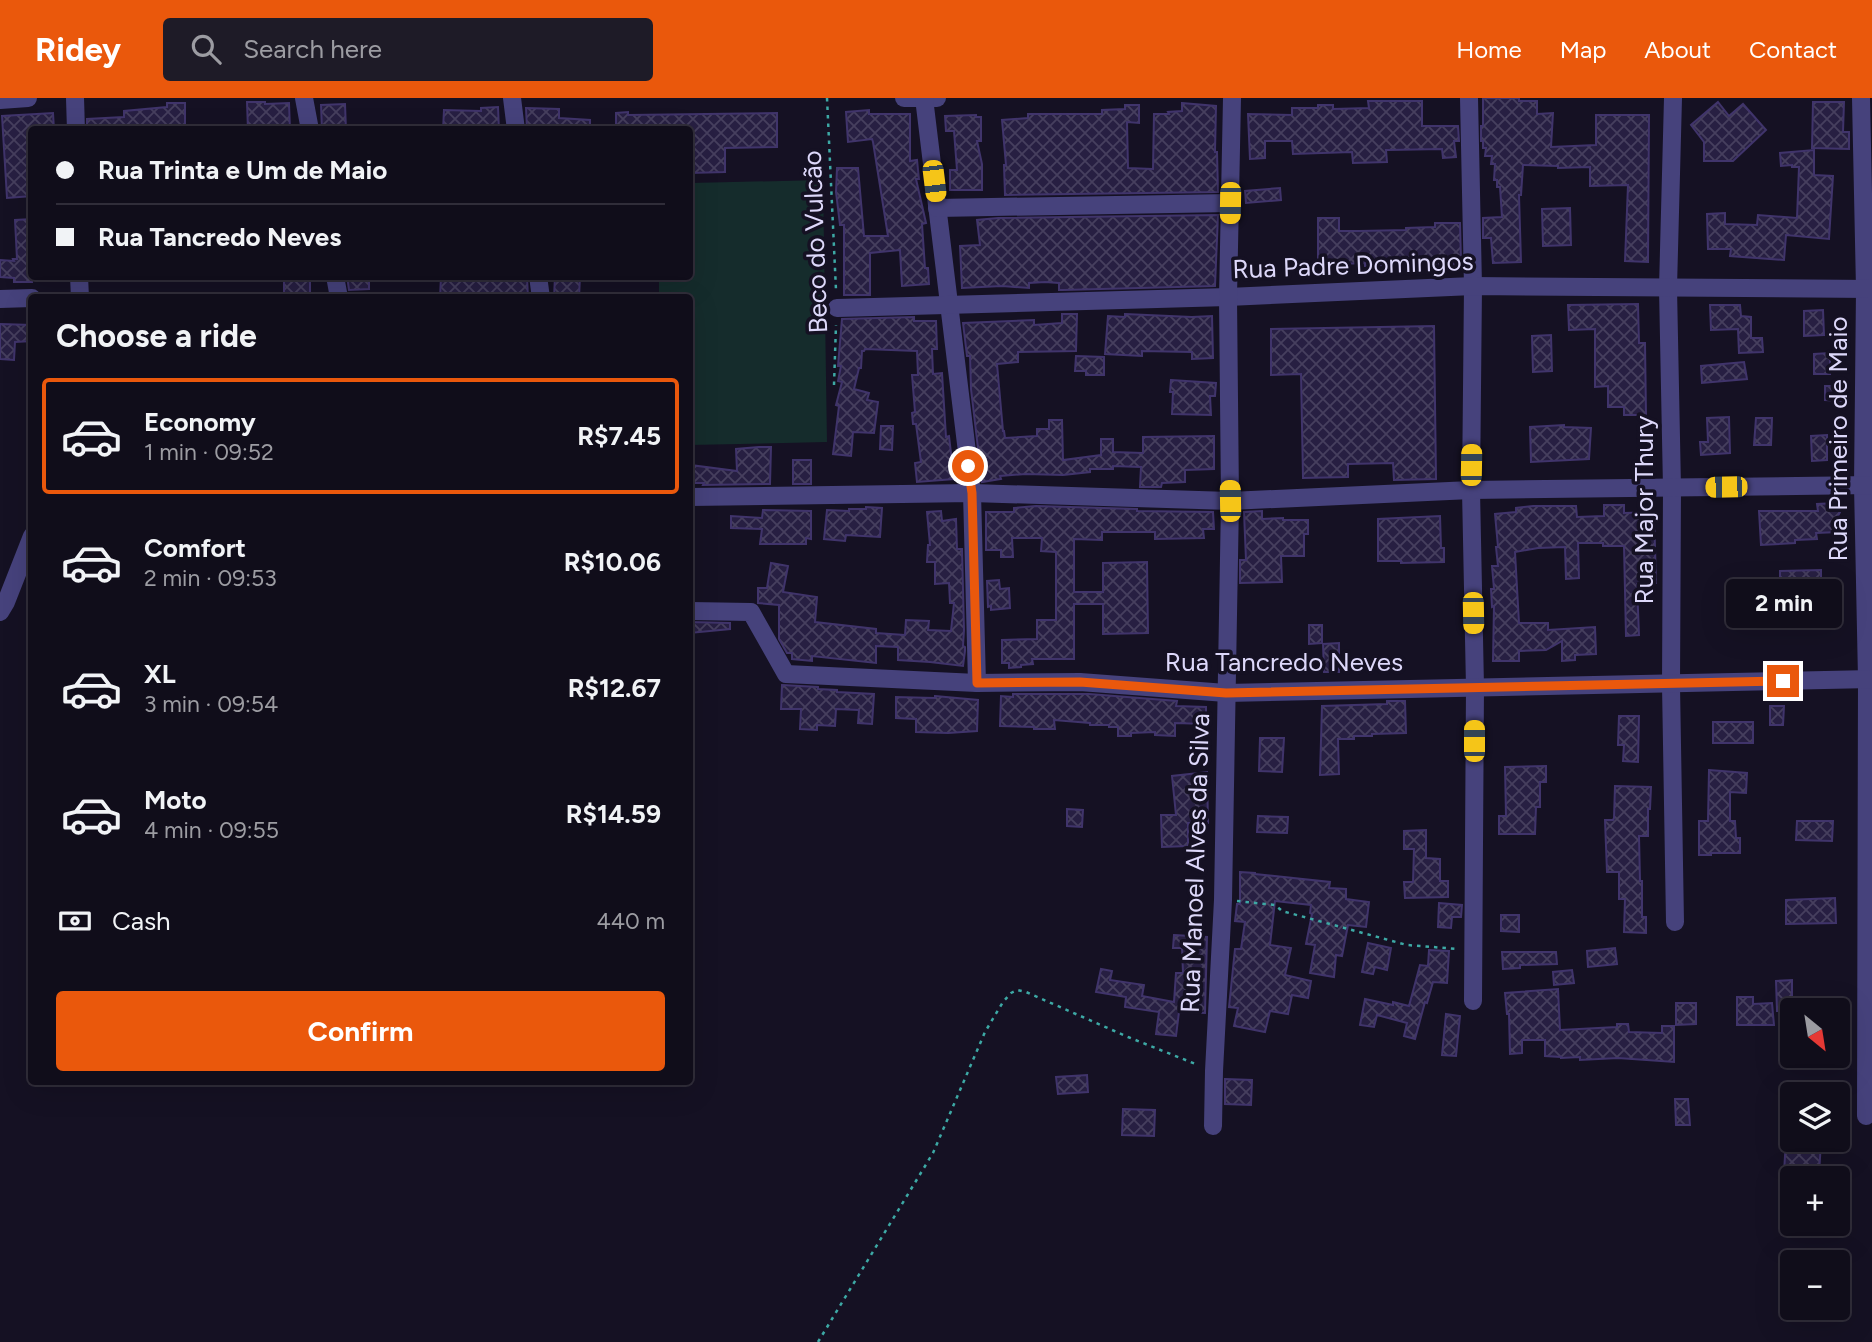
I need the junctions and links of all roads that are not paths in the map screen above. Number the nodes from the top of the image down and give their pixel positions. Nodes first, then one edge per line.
1 (28, 98) edge
2 (75, 98) edge
3 (304, 98) edge
4 (512, 98) edge
5 (904, 98) edge
6 (924, 98) edge
7 (937, 98) edge
8 (1232, 98) edge
9 (1469, 98) edge
10 (1673, 98) edge
11 (1861, 98) edge
12 (0, 100) edge
13 (76, 126) edge
14 (309, 126) edge
15 (516, 126) edge
16 (1230, 203) junction
17 (937, 208) junction
18 (1473, 286) junction
19 (1668, 288) junction
20 (1868, 289) edge
21 (1228, 297) junction
22 (28, 298) edge
23 (0, 299) edge
24 (948, 304) junction
25 (837, 308) road end
26 (1868, 485) edge
27 (1671, 488) junction
28 (1471, 490) junction
29 (972, 493) junction
30 (693, 497) edge
31 (1230, 501) junction
32 (28, 546) edge
33 (693, 611) edge
34 (0, 612) edge
35 (1869, 679) edge
36 (977, 683) junction
37 (1671, 685) junction
38 (1475, 687) junction
39 (1226, 693) junction
40 (1675, 922) dead end
41 (1473, 1001) dead end
42 (1866, 1116) dead end
43 (1213, 1126) dead end

1 - 12 street
2 - 13 street
3 - 14 street
4 - 15 street
5 - 6 street
6 - 7 street
6 - 17 street
8 - 16 street, Rua Manoel Alves da Silva
9 - 18 street
10 - 19 street, Rua Major Thury
11 - 20 street, Rua Primeiro de Maio
16 - 17 street
16 - 21 street, Rua Manoel Alves da Silva
17 - 24 street
18 - 19 street, Rua Padre Domingos
18 - 21 street, Rua Padre Domingos
18 - 28 street
19 - 20 street, Rua Padre Domingos
19 - 27 street, Rua Major Thury
20 - 26 street, Rua Primeiro de Maio
21 - 24 street, Rua Padre Domingos
21 - 31 street, Rua Manoel Alves da Silva
22 - 23 street
24 - 25 street, Rua Padre Domingos
24 - 29 street
26 - 27 street
26 - 35 street, Rua Primeiro de Maio
27 - 28 street
27 - 37 street, Rua Major Thury
28 - 31 street
28 - 38 street
29 - 30 street
29 - 31 street
29 - 36 street
31 - 39 street, Rua Manoel Alves da Silva
32 - 34 street
33 - 36 street, Rua Tancredo Neves
35 - 37 street, Rua Tancredo Neves
35 - 42 street, Rua Primeiro de Maio
36 - 39 street, Rua Tancredo Neves
37 - 38 street, Rua Tancredo Neves
37 - 40 street, Rua Major Thury
38 - 39 street, Rua Tancredo Neves
38 - 41 street
39 - 43 street, Rua Manoel Alves da Silva

